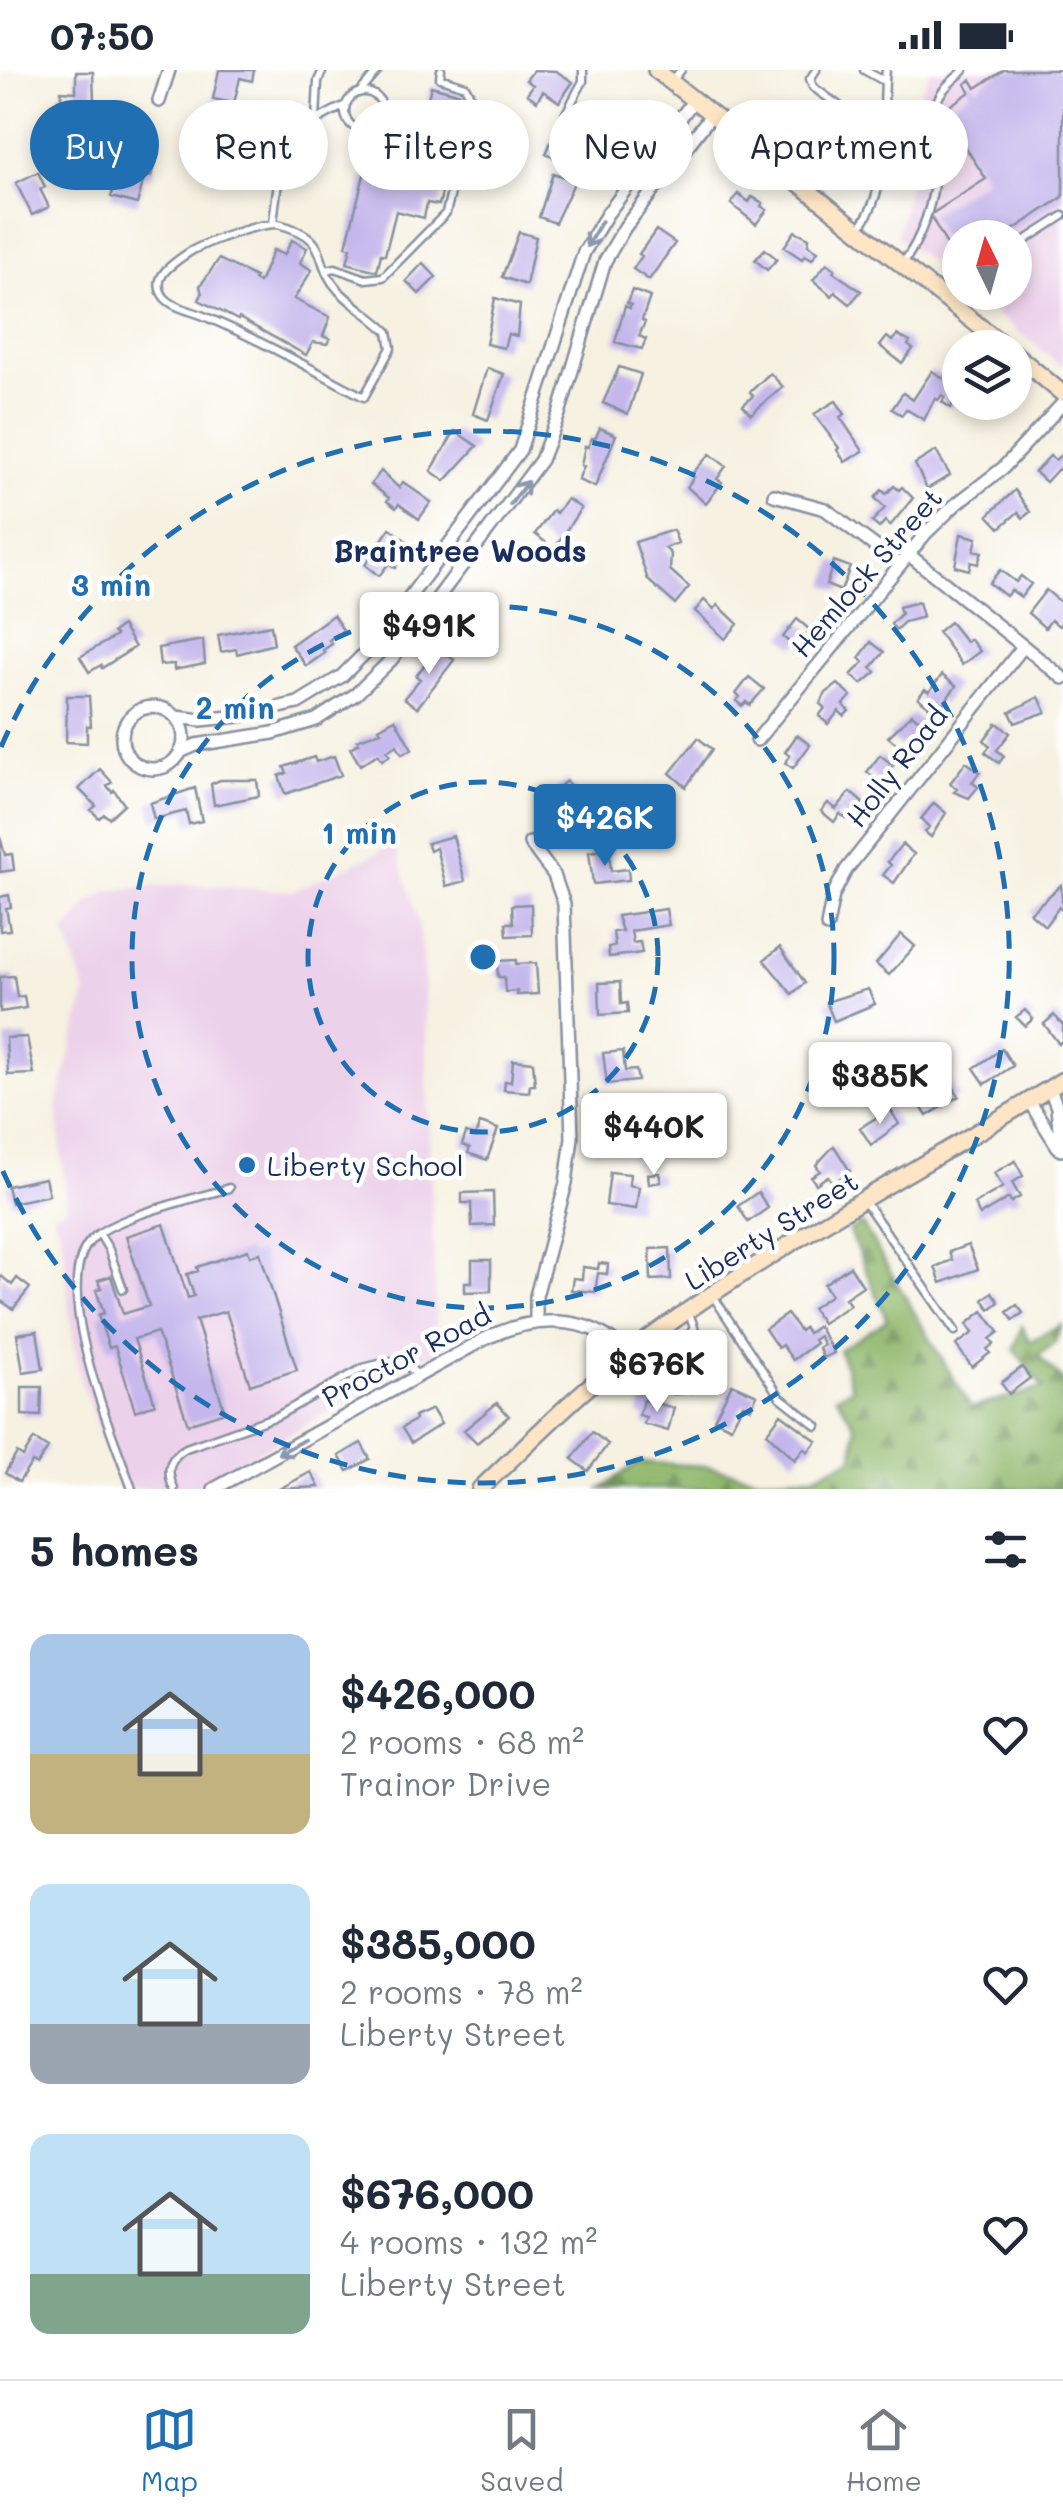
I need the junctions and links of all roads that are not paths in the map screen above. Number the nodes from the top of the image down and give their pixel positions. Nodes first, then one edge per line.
1 (168, 70) edge
2 (322, 70) edge
3 (379, 70) edge
4 (442, 70) edge
5 (583, 70) edge
6 (656, 70) edge
7 (816, 70) edge
8 (864, 70) edge
9 (886, 70) edge
10 (964, 70) edge
11 (676, 76) edge
12 (884, 82) junction
13 (359, 93) junction
14 (317, 100) edge
15 (573, 100) edge
16 (694, 100) junction
17 (831, 100) edge
18 (883, 100) edge
19 (159, 101) dead end
20 (346, 105) junction
21 (328, 113) edge
22 (712, 114) junction
23 (279, 190) edge
24 (879, 190) edge
25 (1063, 216) edge
26 (273, 223) junction
27 (858, 229) junction
28 (1032, 236) edge
29 (902, 264) junction
30 (327, 270) junction
31 (942, 296) edge
32 (960, 310) edge
33 (985, 330) edge
34 (551, 360) junction
35 (573, 366) junction
36 (1032, 367) edge
37 (1055, 384) edge
38 (1063, 404) edge
39 (774, 496) dead end
40 (442, 556) junction
41 (903, 559) junction
42 (460, 570) junction
43 (1023, 647) junction
44 (1063, 678) edge
45 (176, 717) junction
46 (757, 740) dead end
47 (180, 752) junction
48 (530, 844) dead end
49 (827, 926) dead end
50 (1056, 1085) edge
51 (1029, 1101) junction
52 (1062, 1152) edge
53 (229, 1188) dead end
54 (864, 1201) junction
55 (99, 1234) junction
56 (123, 1289) dead end
57 (712, 1295) junction
58 (688, 1312) junction
59 (536, 1322) junction
60 (694, 1328) junction
61 (955, 1331) dead end
62 (627, 1355) junction
63 (418, 1376) junction
64 (817, 1426) dead end
65 (132, 1489) edge
66 (174, 1489) edge
67 (214, 1489) edge
68 (480, 1489) edge

1 - 19 street
2 - 14 lane
3 - 13 lane
4 - 30 lane
5 - 15 lane
6 - 11 main road
7 - 17 lane
8 - 12 lane
9 - 12 lane
10 - 29 lane
11 - 16 main road
12 - 18 lane
13 - 20 lane
13 - 20 lane
16 - 22 main road
16 -> 34 street
20 - 21 lane
22 - 27 main road
22 - 35 street
23 - 26 lane
24 - 27 lane
25 - 28 lane
26 - 30 lane
26 - 30 lane
27 - 29 main road
29 - 31 main road
32 - 33 main road
34 - 35 street
34 - 40 street
42 -> 35 street
36 - 37 main road
38 - 41 street, Hemlock Street
39 - 41 street
40 - 42 street
40 - 45 street
41 - 43 street
41 - 46 street, Hemlock Street
42 - 47 street
43 - 44 street
43 - 49 street, Holly Road
45 - 47 street
45 - 47 street
48 - 59 street
50 - 51 main road, Liberty Street
50 - 52 street
51 - 52 street
51 - 54 main road, Liberty Street
53 - 55 lane
54 - 57 main road, Liberty Street
54 - 61 lane
55 - 56 lane
55 - 65 lane
57 - 58 main road, Liberty Street
57 - 64 lane
58 - 60 lane
58 - 62 main road, Liberty Street
59 - 62 street, Proctor Road
59 - 63 street, Proctor Road
60 - 60 lane
62 - 68 main road, Liberty Street
63 - 66 lane
63 -> 67 street, Proctor Road

